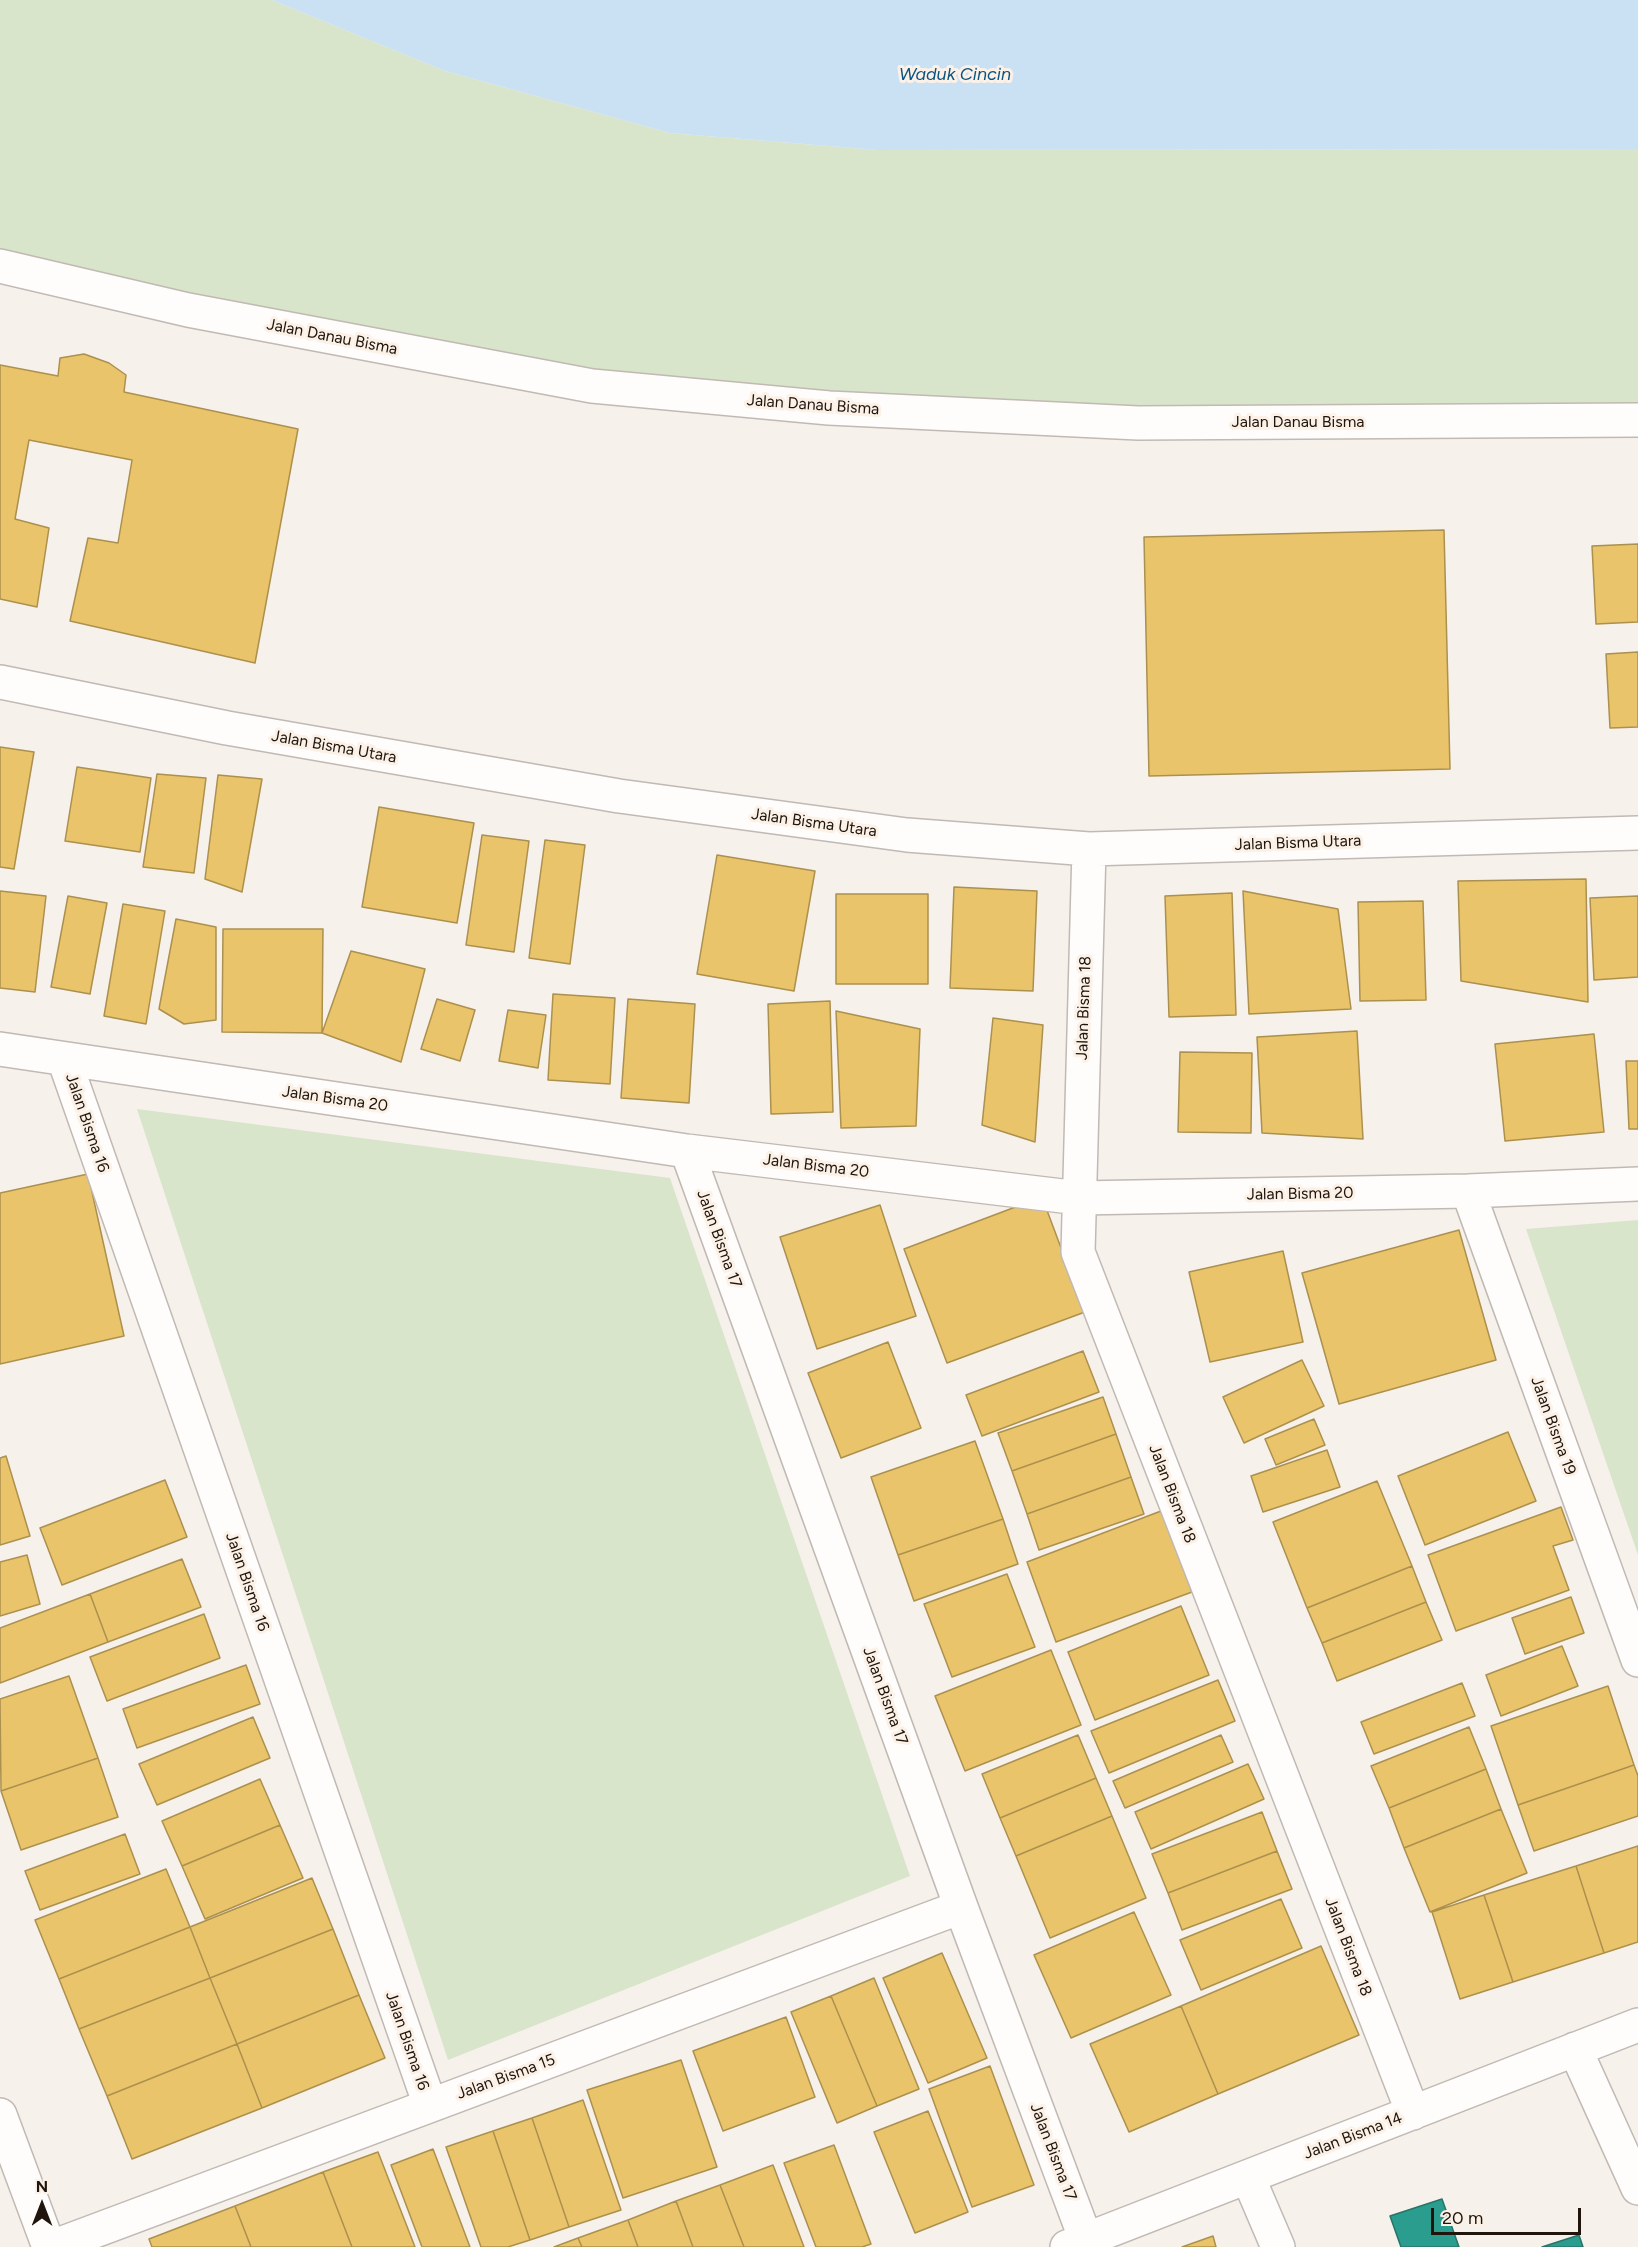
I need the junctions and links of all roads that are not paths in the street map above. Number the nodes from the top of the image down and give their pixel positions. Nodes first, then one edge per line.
1 (0, 266) edge
2 (1638, 420) edge
3 (0, 682) edge
4 (1638, 833) edge
5 (1089, 849) junction
6 (0, 1049) edge
7 (64, 1059) junction
8 (687, 1151) junction
9 (1638, 1184) edge
10 (1468, 1191) junction
11 (1079, 1198) junction
12 (1635, 1642) edge
13 (961, 1907) junction
14 (1638, 2025) edge
15 (1575, 2049) junction
16 (430, 2105) junction
17 (1413, 2113) junction
18 (0, 2115) edge
19 (1248, 2177) junction
20 (1638, 2188) edge
21 (1077, 2243) edge
22 (51, 2247) edge
23 (1278, 2247) edge

1 - 2 street, Jalan Danau Bisma
3 - 5 street, Jalan Bisma Utara
4 - 5 street, Jalan Bisma Utara
5 - 11 street, Jalan Bisma 18
6 - 7 street, Jalan Bisma 20
7 - 8 street, Jalan Bisma 20
7 - 16 street, Jalan Bisma 16
8 - 11 street, Jalan Bisma 20
8 - 13 street, Jalan Bisma 17
9 - 10 street, Jalan Bisma 20
10 - 11 street, Jalan Bisma 20
10 - 12 street, Jalan Bisma 19
11 - 17 street, Jalan Bisma 18
13 - 16 street, Jalan Bisma 15
13 - 21 street, Jalan Bisma 17
14 - 15 street, Jalan Bisma 14
15 - 17 street, Jalan Bisma 14
15 - 20 street
16 - 22 street, Jalan Bisma 15
17 - 19 street, Jalan Bisma 14
18 - 22 street
19 - 21 street, Jalan Bisma 14
19 - 23 street

